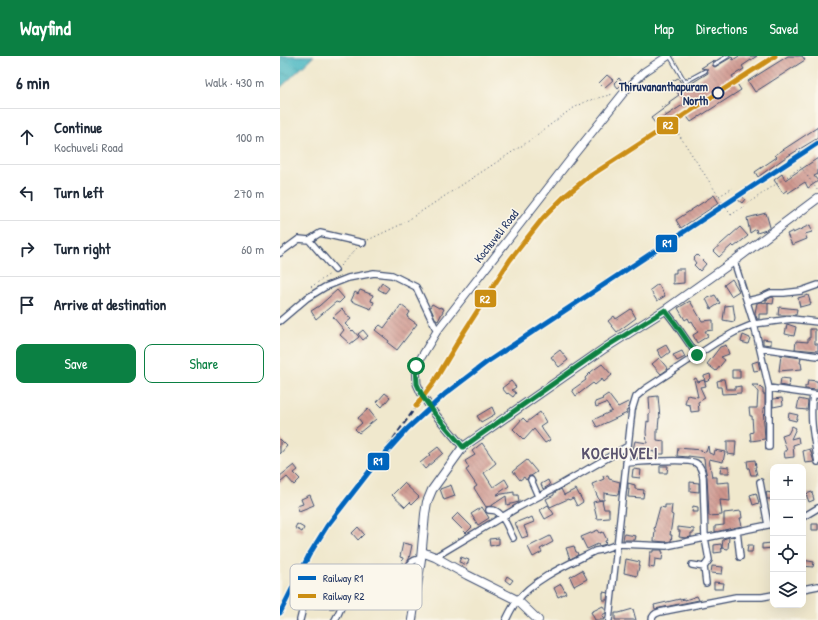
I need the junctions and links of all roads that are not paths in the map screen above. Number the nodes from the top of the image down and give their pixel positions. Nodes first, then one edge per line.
1 (669, 56) edge
2 (728, 56) edge
3 (715, 64) dead end
4 (705, 71) dead end
5 (818, 198) edge
6 (309, 240) junction
7 (363, 243) road end
8 (280, 253) edge
9 (734, 261) junction
10 (336, 270) road end
11 (818, 285) edge
12 (747, 301) junction
13 (665, 310) junction
14 (280, 321) edge
15 (818, 322) edge
16 (754, 324) junction
17 (437, 331) junction
18 (760, 348) junction
19 (697, 355) junction
20 (818, 356) edge
21 (769, 388) junction
22 (816, 395) edge
23 (628, 446) junction
24 (817, 446) edge
25 (463, 447) junction
26 (769, 447) dead end
27 (818, 462) edge
28 (626, 463) junction
29 (531, 480) dead end
30 (760, 482) dead end
31 (538, 496) junction
32 (818, 508) edge
33 (489, 510) dead end
34 (806, 515) edge
35 (502, 517) junction
36 (770, 525) edge
37 (738, 531) junction
38 (513, 538) dead end
39 (705, 538) junction
40 (618, 544) junction
41 (421, 555) junction
42 (435, 557) junction
43 (740, 557) dead end
44 (411, 564) edge
45 (420, 564) edge
46 (692, 565) dead end
47 (704, 567) junction
48 (706, 583) dead end
49 (818, 586) edge
50 (806, 589) edge
51 (770, 596) edge
52 (517, 600) junction
53 (302, 610) edge
54 (340, 610) edge
55 (413, 610) edge
56 (300, 620) edge
57 (335, 620) edge
58 (412, 620) edge
59 (506, 620) edge
60 (538, 620) edge
61 (609, 620) edge
62 (652, 620) edge

1 - 4 lane
1 - 17 street, Kochuveli Road
2 - 3 lane
5 - 9 main road
6 - 7 street
6 - 8 street
6 - 10 street
9 - 12 street
9 - 13 main road
11 - 12 street
12 - 16 street
13 - 19 street
13 - 25 main road
14 - 17 street
15 - 16 street
16 - 18 street
16 - 19 street
17 - 25 street, Kochuveli Road
18 - 20 street
18 - 21 street
19 - 23 street
21 - 22 street
21 - 26 street
22 - 24 street
23 - 28 street
23 - 31 street
24 - 27 street
25 - 41 main road
28 - 39 street
28 - 40 street
29 - 31 street
30 - 36 street
31 - 35 street
32 - 34 street
33 - 35 street
35 - 38 street
35 - 42 street
36 - 37 street
37 - 39 street
37 - 43 street
39 - 40 street
39 - 47 street
40 - 52 street
40 - 61 street
41 - 42 main road
41 - 44 street
41 - 45 main road
42 - 52 main road
46 - 47 street
47 - 48 street
49 - 50 street
51 - 62 street
52 - 59 street
52 - 60 main road
53 - 56 street
54 - 57 street
55 - 58 main road

